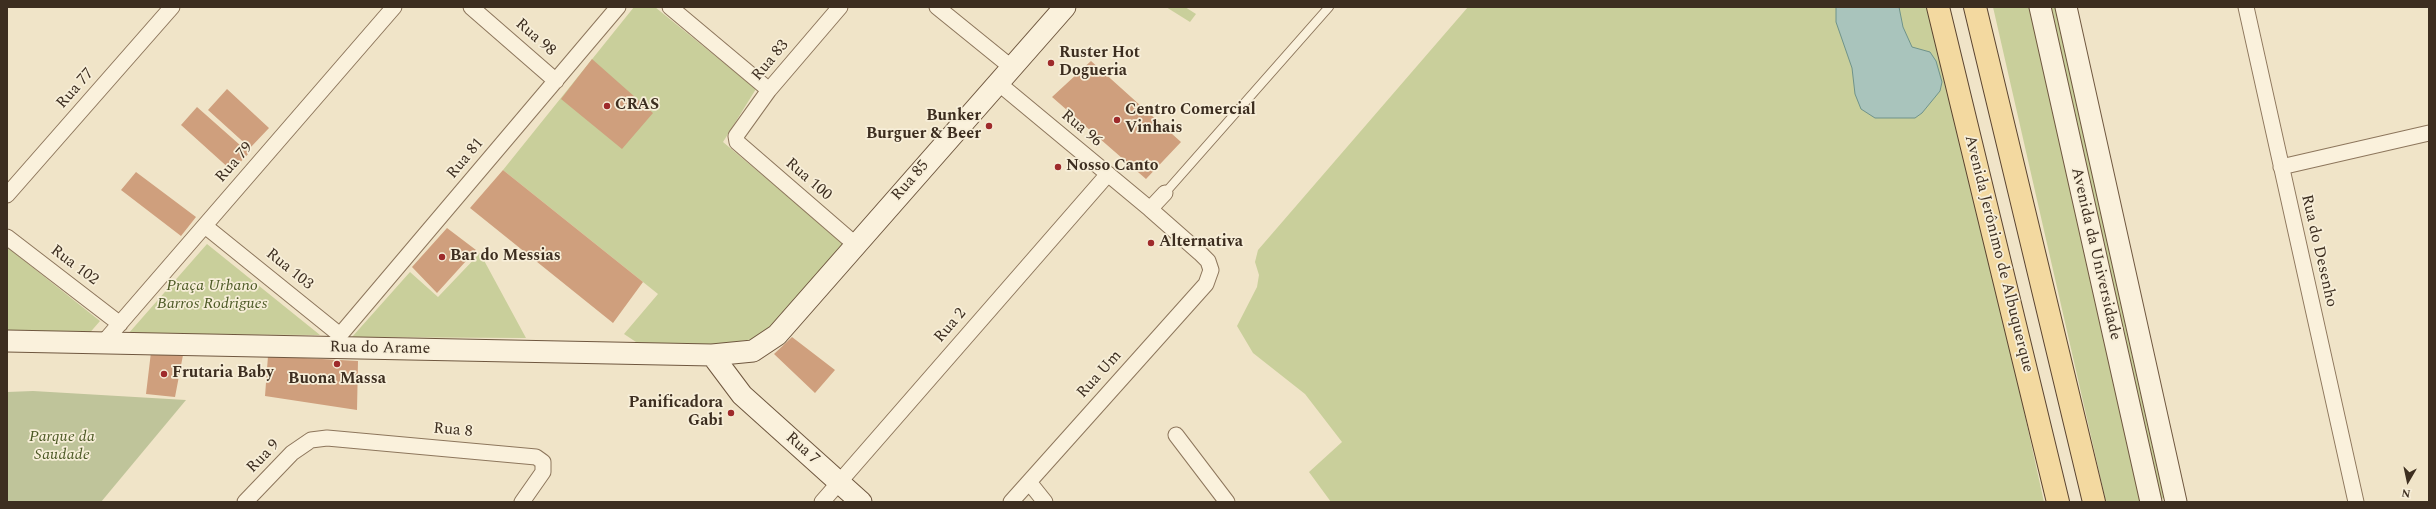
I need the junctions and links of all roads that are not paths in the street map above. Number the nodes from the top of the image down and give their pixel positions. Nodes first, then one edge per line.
1 (172, 7) edge
2 (394, 7) edge
3 (471, 7) edge
4 (618, 7) edge
5 (670, 7) edge
6 (840, 7) edge
7 (937, 7) edge
8 (1065, 7) edge
9 (1329, 7) edge
10 (1938, 7) edge
11 (1975, 7) edge
12 (2040, 7) edge
13 (2066, 7) edge
14 (2246, 7) edge
15 (1010, 67) junction
16 (556, 81) junction
17 (997, 82) junction
18 (770, 90) junction
19 (2429, 133) edge
20 (737, 142) joint
21 (2281, 167) junction
22 (1108, 174) junction
23 (1165, 193) joint
24 (7, 195) edge
25 (1150, 209) junction
26 (205, 226) junction
27 (7, 237) edge
28 (856, 245) junction
29 (1211, 270) joint
30 (120, 324) junction
31 (7, 341) edge
32 (339, 341) junction
33 (103, 343) junction
34 (753, 351) junction
35 (712, 356) junction
36 (742, 395) junction
37 (1176, 435) dead end
38 (311, 440) joint
39 (839, 482) junction
40 (1029, 482) junction
41 (245, 502) edge
42 (522, 502) edge
43 (822, 502) edge
44 (861, 502) edge
45 (1011, 502) edge
46 (1045, 502) edge
47 (1228, 502) edge
48 (2058, 502) edge
49 (2094, 502) edge
50 (2151, 502) edge
51 (2176, 502) edge
52 (2356, 502) edge

1 - 24 street, Rua 77
2 - 26 street, Rua 79
3 - 16 street, Rua 98
4 - 16 street, Rua 81
5 - 18 street
6 - 18 street, Rua 83
7 - 15 street
8 - 15 street, Rua 85
9 - 23 lane
10 - 48 main road, Avenida Jerônimo de Albuquerque
11 - 49 main road
12 - 50 street, Avenida da Universidade
13 - 51 street, Avenida da Universidade
14 - 21 street, Rua do Desenho
15 - 17 street, Rua 85
16 - 32 street, Rua 81
17 - 22 street, Rua 96
17 - 28 street, Rua 85
18 - 20 street, Rua 83
19 - 21 street
20 - 28 street, Rua 100
21 - 52 street, Rua do Desenho
22 - 25 street, Rua 96
22 - 39 street, Rua 2
23 - 25 street
25 - 29 street, Rua 96
26 - 30 street, Rua 79
26 - 32 street, Rua 103
27 - 30 street, Rua 102
28 - 34 street, Rua 85
29 - 40 street, Rua Um
30 - 33 street, Rua 79
31 - 33 street, Rua do Arame
32 - 33 street, Rua do Arame
32 - 35 street, Rua do Arame
34 - 35 street, Rua do Arame
34 - 36 street
35 - 36 street, Rua 7
36 - 39 street, Rua 7
37 - 47 street
38 - 41 street, Rua 9
38 - 42 street, Rua 8
39 - 43 street, Rua 2
39 - 44 street, Rua 7
40 - 45 street, Rua Um
40 - 46 street

